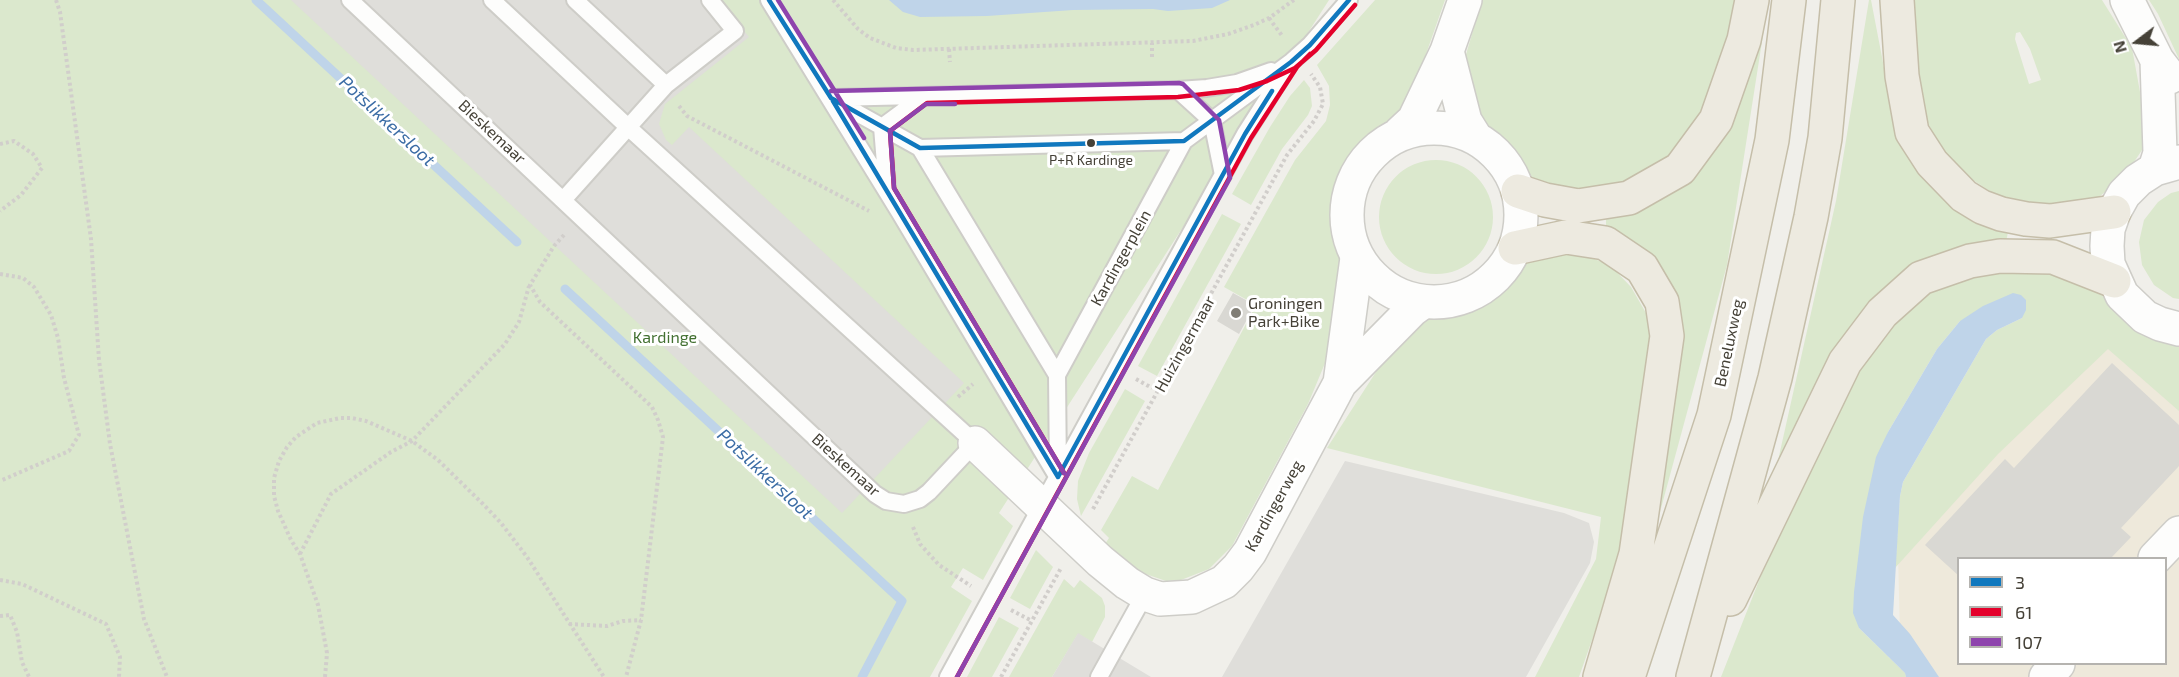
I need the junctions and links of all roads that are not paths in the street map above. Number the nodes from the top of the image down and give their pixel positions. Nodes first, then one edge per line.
1 (350, 0) edge
2 (492, 0) edge
3 (576, 0) edge
4 (710, 0) edge
5 (769, 0) edge
6 (1348, 0) edge
7 (1465, 0) edge
8 (1752, 0) edge
9 (1789, 0) edge
10 (1838, 0) edge
11 (1897, 0) edge
12 (2127, 0) edge
13 (1447, 51) junction
14 (1295, 59) junction
15 (2157, 60) junction
16 (665, 87) junction
17 (2179, 89) edge
18 (1178, 90) junction
19 (924, 96) junction
20 (831, 98) junction
21 (1212, 122) junction
22 (629, 128) junction
23 (882, 128) junction
24 (1400, 134) junction
25 (1475, 137) junction
26 (1184, 141) junction
27 (920, 148) junction
28 (2167, 166) edge
29 (1223, 174) junction
30 (887, 190) junction
31 (1518, 191) junction
32 (564, 199) junction
33 (2114, 212) junction
34 (1515, 248) junction
35 (1357, 258) junction
36 (2114, 281) junction
37 (1424, 302) junction
38 (2179, 330) edge
39 (1057, 375) junction
40 (1340, 383) junction
41 (975, 443) junction
42 (1058, 477) junction
43 (1041, 506) junction
44 (2179, 533) edge
45 (2157, 557) edge
46 (1145, 594) junction
47 (2056, 665) edge
48 (1693, 675) edge
49 (948, 677) edge
50 (1099, 677) edge
51 (1600, 677) edge
52 (1628, 677) edge
53 (2046, 677) edge

1 - 32 lane, Bieskemaar
2 - 22 lane
3 - 16 lane
4 - 16 lane
5 - 20 lane
6 - 14 lane
7 - 13 street
8 - 31 highway
9 - 52 highway, Beneluxweg
10 - 48 highway
11 - 33 highway
12 - 15 street
13 - 24 street
13 - 25 street
14 - 18 lane
14 - 21 lane, Kardingerplein
14 - 29 lane
15 - 17 street
15 - 28 street
16 - 22 lane
18 - 19 lane
18 - 21 lane
19 - 20 lane
19 - 23 lane
20 - 23 lane
20 - 30 lane
21 - 26 lane, Kardingerplein
21 - 29 lane
22 - 32 lane
22 - 41 lane
23 - 27 lane
23 - 30 lane
24 - 25 street
24 - 35 street
25 - 31 street
26 - 27 lane
26 - 39 lane, Kardingerplein
27 - 39 lane
28 - 33 street
29 - 42 lane
30 - 42 lane
31 - 34 street
32 - 41 lane, Bieskemaar
33 - 36 street
34 - 37 street
34 - 51 highway
35 - 37 street
35 - 40 street, Kardingerweg
36 - 38 street
36 - 48 highway
37 - 40 street, Kardingerweg
39 - 42 lane, Kardingerplein
40 - 46 street, Kardingerweg
41 - 43 street, Kardingerweg
42 - 43 lane
43 - 46 street, Kardingerweg
43 - 49 lane
44 - 45 street
46 - 50 lane
47 - 53 street

